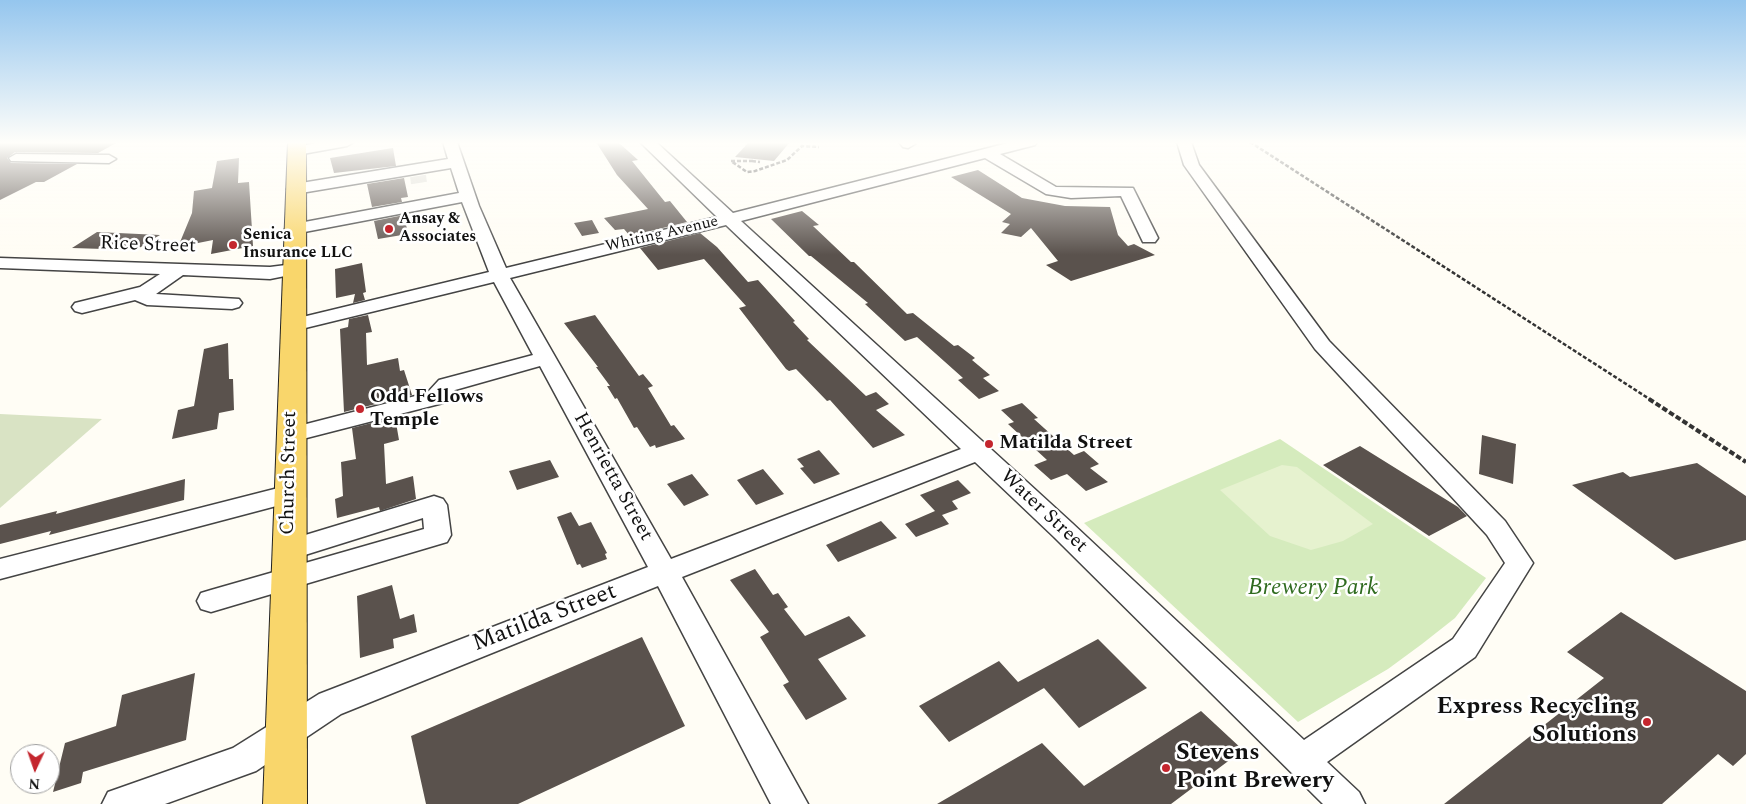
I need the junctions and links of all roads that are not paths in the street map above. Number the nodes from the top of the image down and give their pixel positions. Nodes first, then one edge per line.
1 (295, 180) edge
2 (428, 180) edge
3 (463, 180) edge
4 (686, 180) edge
5 (883, 180) edge
6 (1032, 180) edge
7 (1203, 180) edge
8 (419, 185) junction
9 (295, 189) junction
10 (468, 196) junction
11 (728, 219) junction
12 (294, 229) junction
13 (1149, 238) dead end
14 (0, 263) edge
15 (294, 268) junction
16 (180, 270) junction
17 (498, 274) junction
18 (139, 294) junction
19 (232, 303) dead end
20 (82, 307) dead end
21 (293, 325) junction
22 (545, 358) junction
23 (291, 435) junction
24 (978, 451) junction
25 (290, 494) junction
26 (288, 565) junction
27 (0, 570) edge
28 (665, 572) junction
29 (211, 601) dead end
30 (286, 732) junction
31 (1302, 760) junction
32 (120, 804) edge
33 (285, 804) edge
34 (790, 804) edge
35 (1347, 804) edge

1 - 9 main road, Church Street
2 - 8 street
3 - 10 street, Henrietta Street
4 - 11 street, Water Street
5 - 11 street, Whiting Avenue
6 - 13 street
7 - 31 street
8 - 9 street
8 - 10 street
8 - 12 street
9 - 12 main road, Church Street
10 - 17 street, Henrietta Street
11 - 17 street, Whiting Avenue
11 - 24 street, Water Street
12 - 15 main road, Church Street
14 - 16 street, Rice Street
15 - 16 street, Rice Street
15 - 21 main road, Church Street
16 - 18 street
17 - 21 street, Whiting Avenue
17 - 22 street, Henrietta Street
18 - 19 street
18 - 20 street
21 - 23 main road, Church Street
22 - 23 street
22 - 28 street, Henrietta Street
23 - 25 main road, Church Street
24 - 28 street, Matilda Street
24 - 31 street, Water Street
25 - 26 main road, Church Street
25 - 27 street
26 - 29 street
26 - 30 main road, Church Street
28 - 30 street, Matilda Street
28 - 34 street, Henrietta Street
30 - 32 street, Matilda Street
30 - 33 main road, Church Street
31 - 35 street, Water Street

